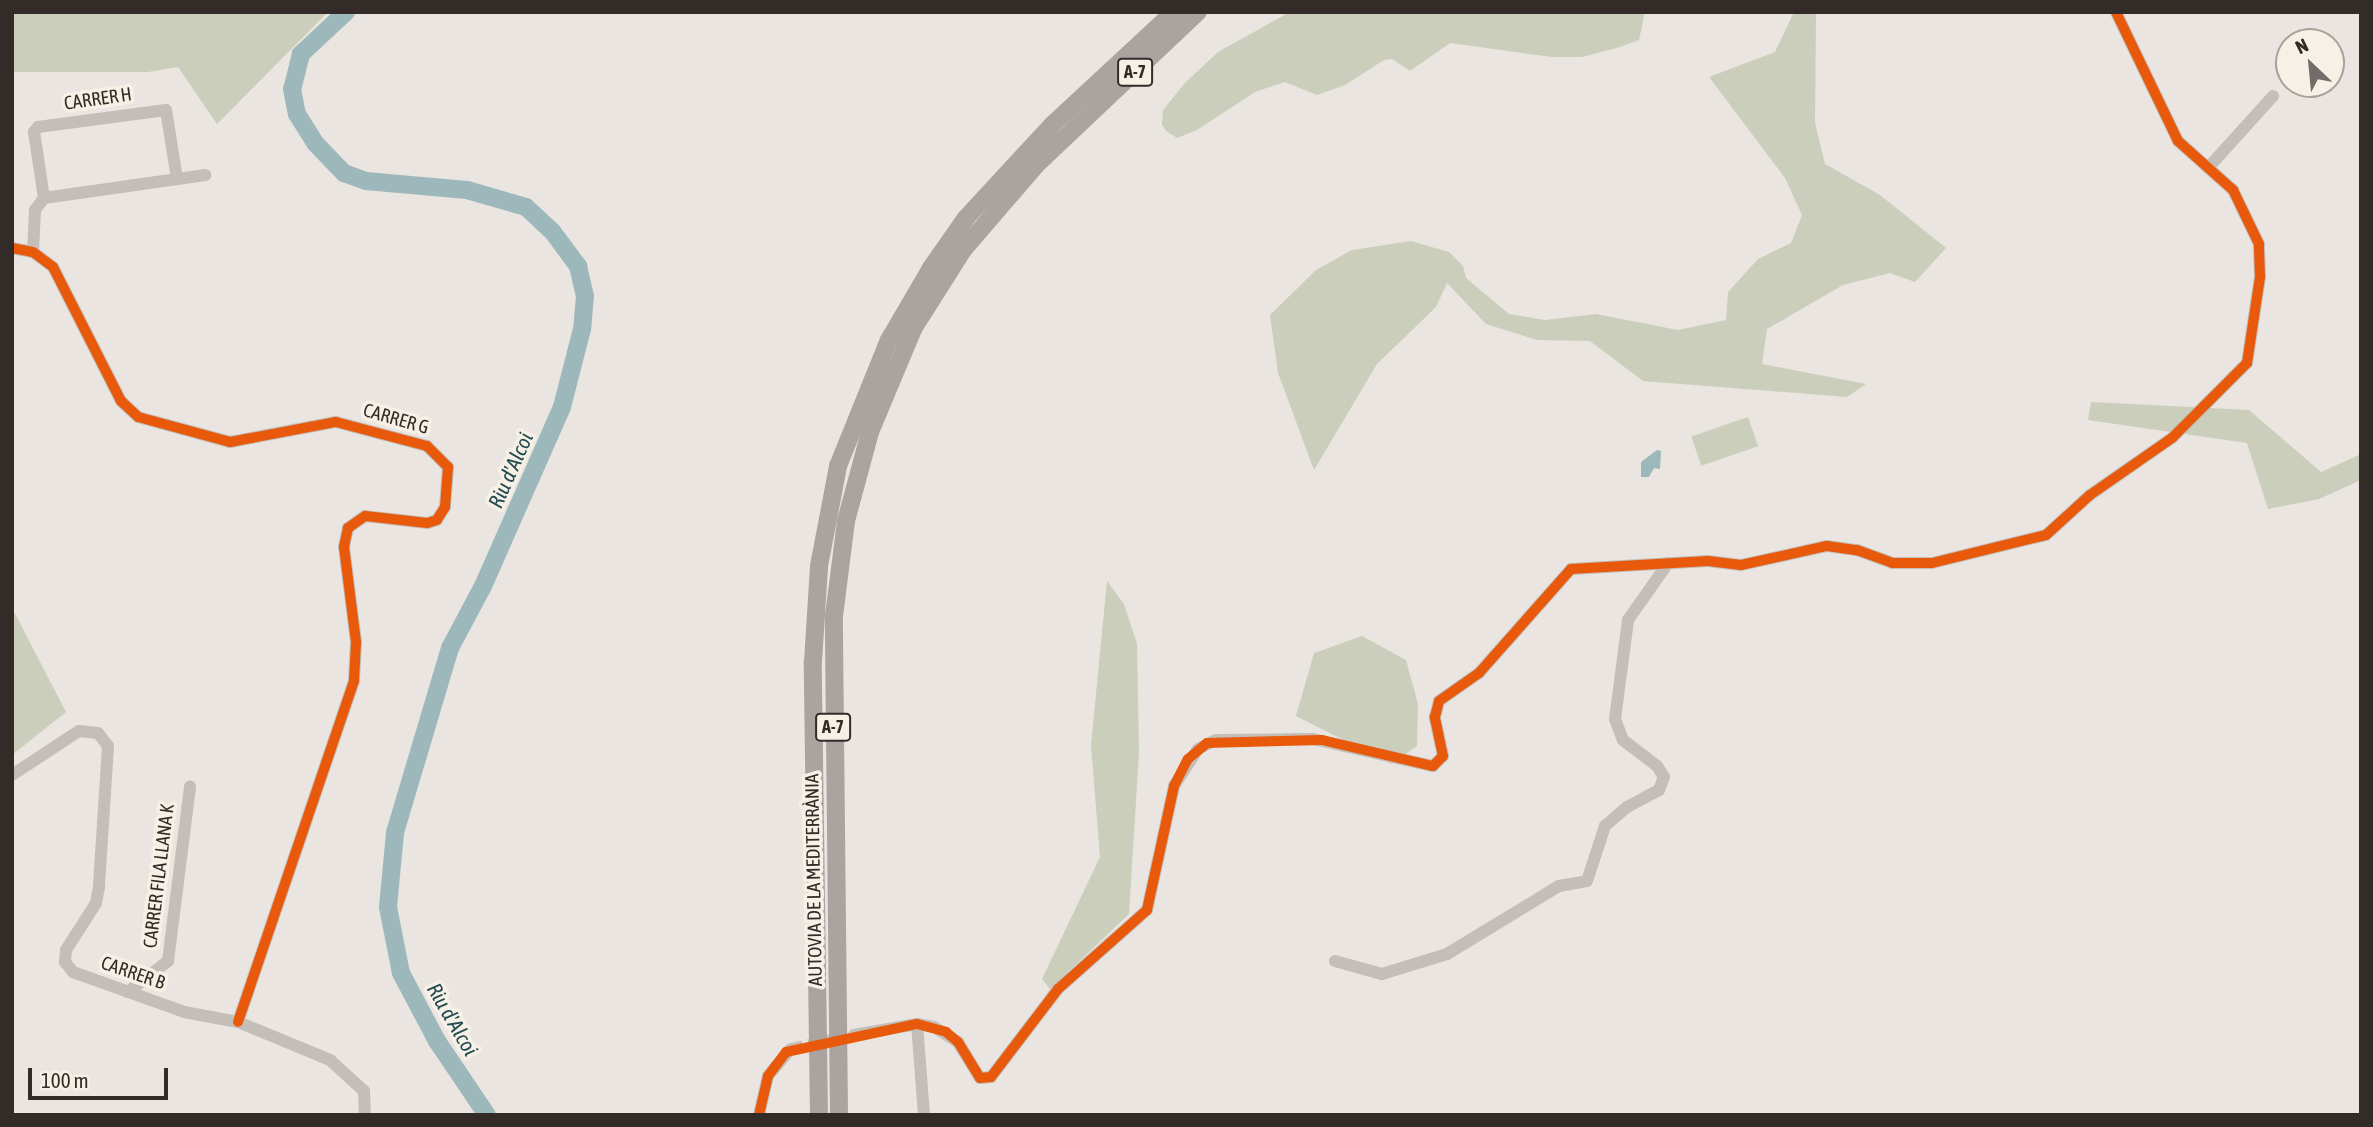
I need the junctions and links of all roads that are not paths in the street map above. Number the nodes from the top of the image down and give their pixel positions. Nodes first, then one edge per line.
1 (1174, 12) edge
2 (1198, 12) edge
3 (2116, 12) edge
4 (2273, 96) dead end
5 (2208, 168) junction
6 (205, 175) dead end
7 (177, 178) junction
8 (44, 198) junction
9 (12, 248) edge
10 (33, 252) junction
11 (897, 345) junction
12 (1668, 563) junction
13 (12, 775) edge
14 (190, 786) dead end
15 (1335, 961) dead end
16 (128, 992) junction
17 (238, 1021) junction
18 (917, 1024) junction
19 (854, 1035) tunnel mouth
20 (791, 1049) tunnel mouth
21 (365, 1115) edge
22 (759, 1115) edge
23 (819, 1115) edge
24 (839, 1115) edge
25 (925, 1115) edge

1 - 11 highway, AUTOVIA DE LA MEDITERRÀNIA / A-7
2 - 11 highway, AUTOVIA DE LA MEDITERRÀNIA / A-7
3 - 5 street
4 - 5 street
5 - 12 street
6 - 7 street
7 - 8 street
7 - 8 street, CARRER H
8 - 10 street, CARRER H
9 - 10 street
10 - 17 street, CARRER G
11 - 23 highway, AUTOVIA DE LA MEDITERRÀNIA / A-7
11 - 24 highway, AUTOVIA DE LA MEDITERRÀNIA / A-7
12 - 15 street
12 - 18 street
13 - 16 street, CARRER B
14 - 16 street, CARRER FILA LLANA K
16 - 17 street, CARRER B
17 - 21 street, CARRER B
18 - 19 street
18 - 25 street
20 - 22 street

